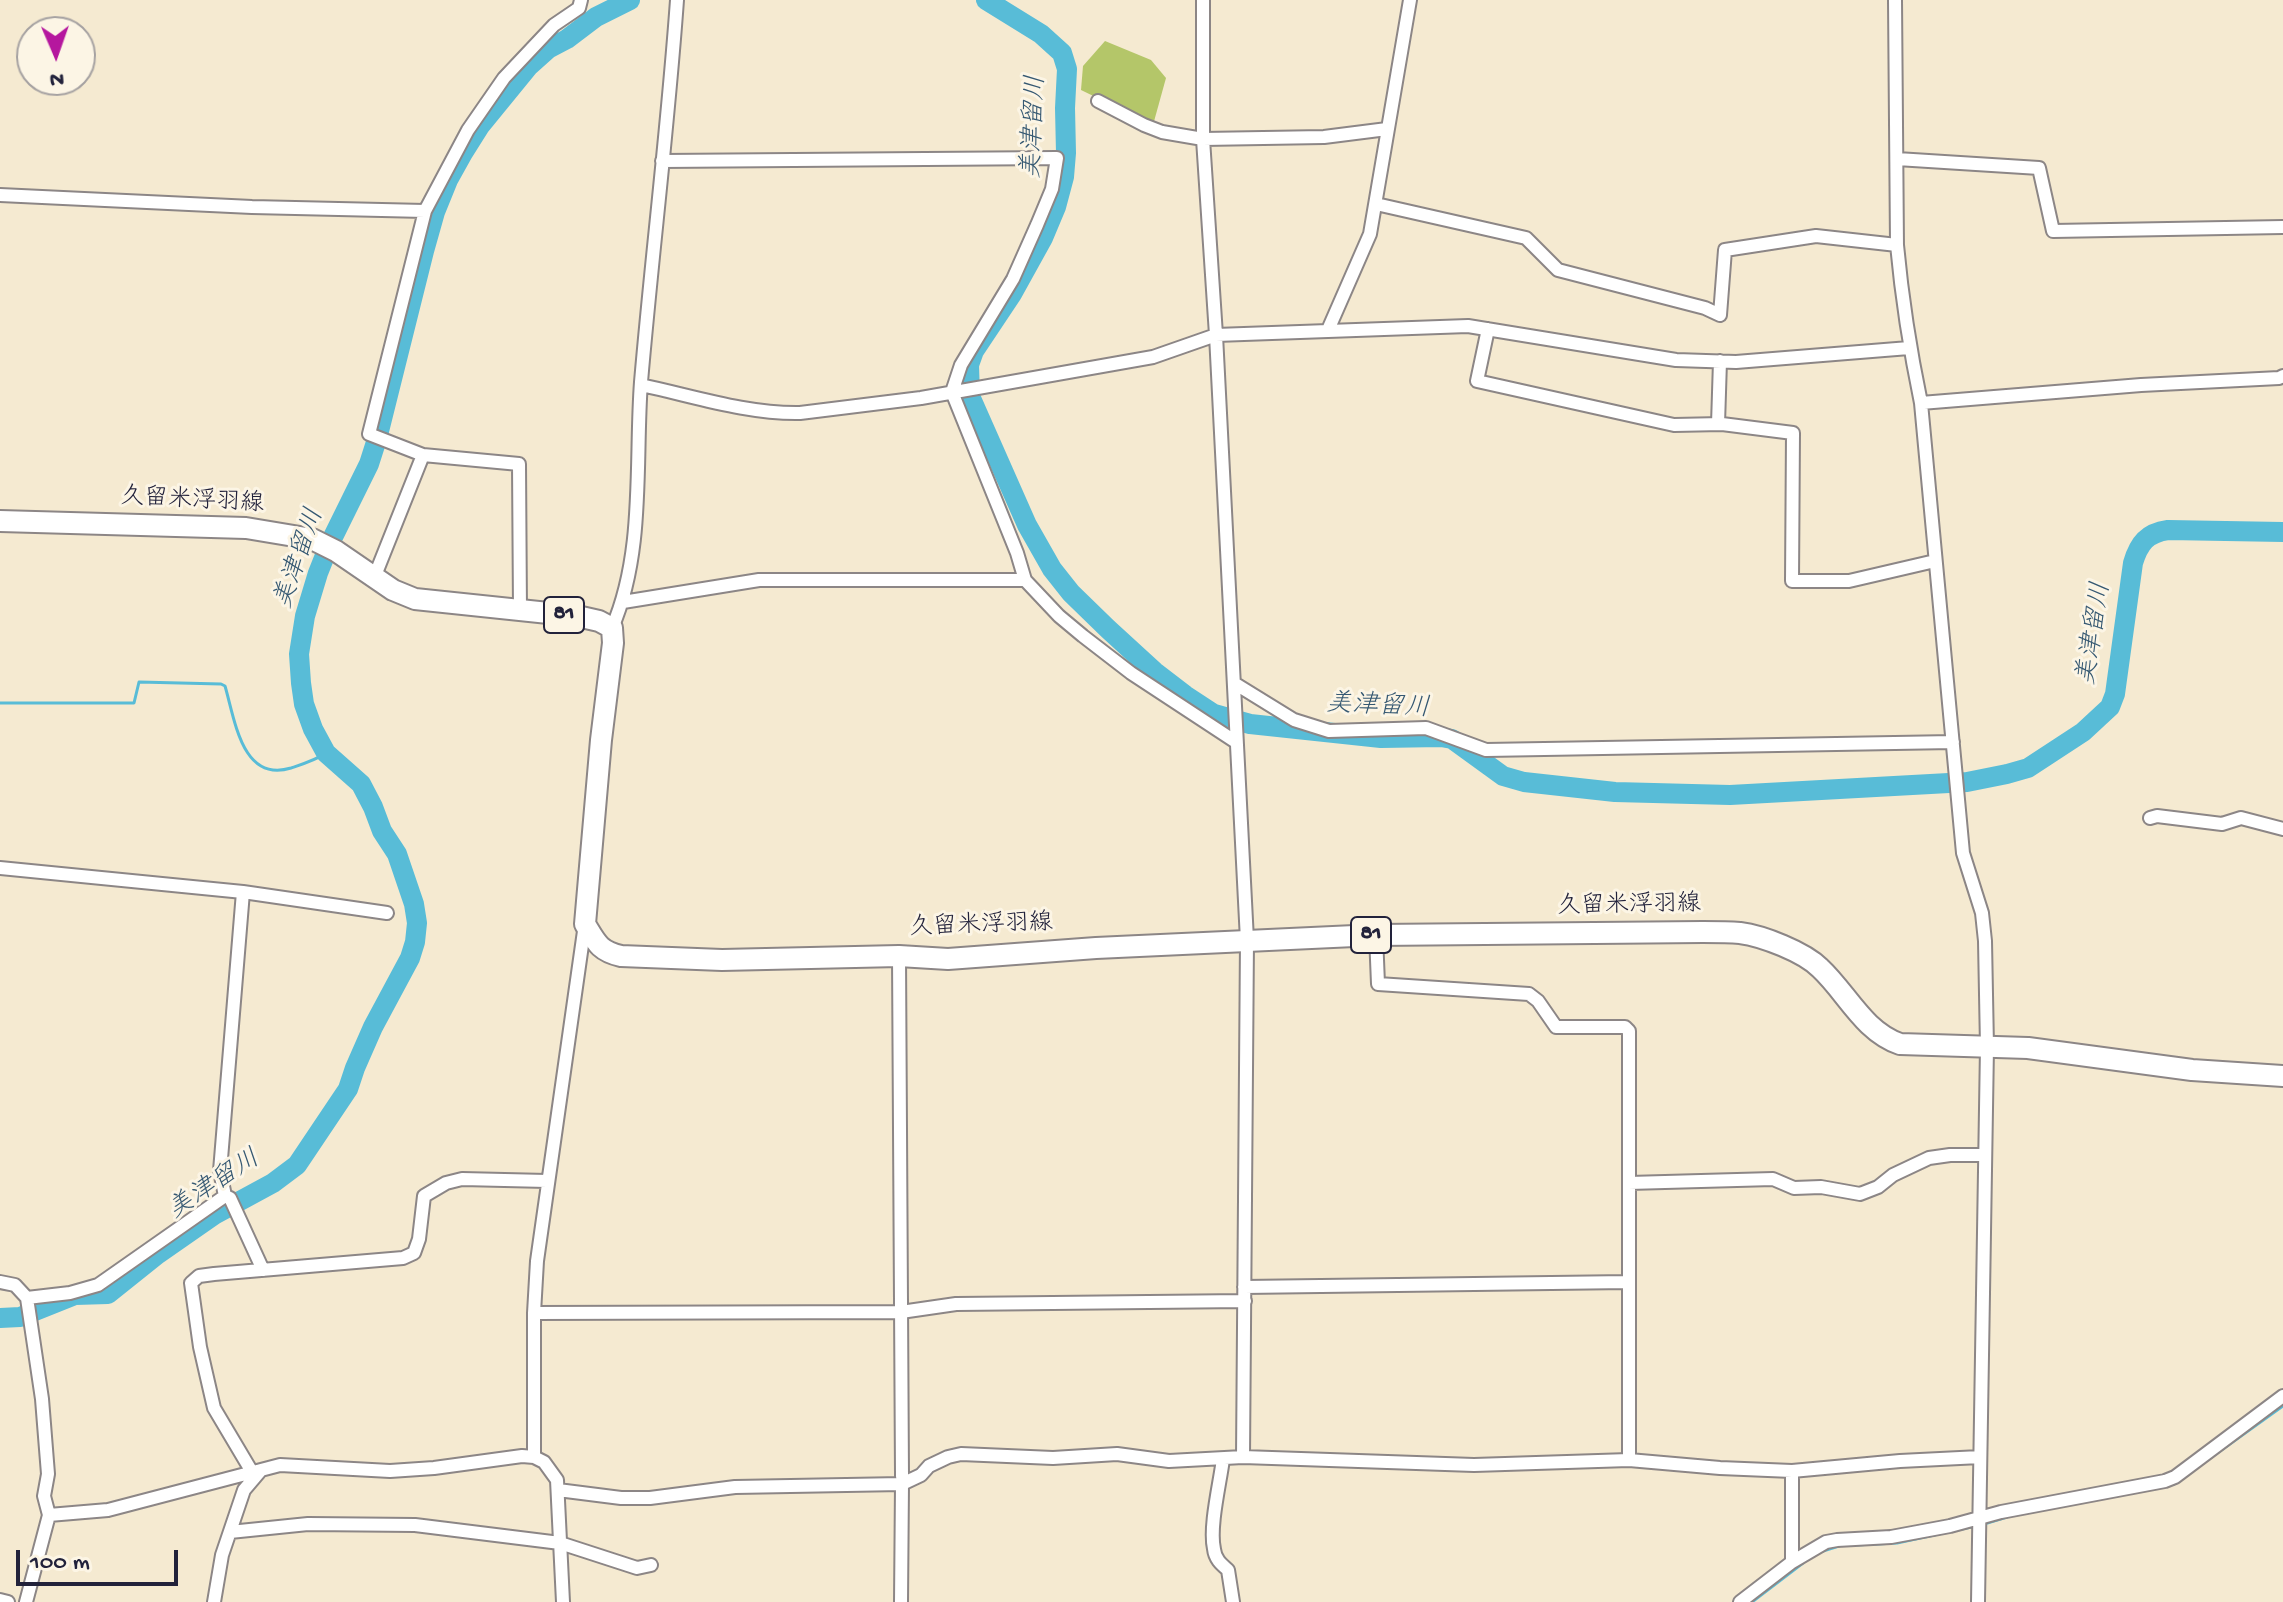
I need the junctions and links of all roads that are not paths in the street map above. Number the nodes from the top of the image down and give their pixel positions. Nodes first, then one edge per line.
1 (581, 0) edge
2 (677, 0) edge
3 (1203, 0) edge
4 (1410, 0) edge
5 (1895, 0) edge
6 (1098, 101) dead end
7 (1387, 129) junction
8 (1203, 139) junction
9 (1897, 159) junction
10 (662, 161) junction
11 (0, 195) edge
12 (1376, 204) junction
13 (425, 211) junction
14 (2283, 227) edge
15 (1897, 245) junction
16 (1488, 329) junction
17 (1328, 330) junction
18 (1216, 335) junction
19 (1909, 348) junction
20 (1720, 361) junction
21 (2283, 376) edge
22 (641, 385) junction
23 (955, 392) junction
24 (1921, 403) junction
25 (1718, 424) junction
26 (423, 455) junction
27 (0, 521) edge
28 (1935, 561) junction
29 (366, 572) junction
30 (1025, 580) junction
31 (623, 602) junction
32 (520, 611) junction
33 (612, 628) junction
34 (1234, 683) junction
35 (1236, 742) junction
36 (1953, 742) junction
37 (2150, 818) dead end
38 (2283, 829) edge
39 (0, 868) edge
40 (243, 892) junction
41 (387, 913) dead end
42 (585, 924) junction
43 (1376, 935) junction
44 (1247, 940) junction
45 (899, 956) junction
46 (1987, 1047) junction
47 (2283, 1076) edge
48 (1984, 1155) junction
49 (547, 1181) junction
50 (1629, 1183) junction
51 (228, 1197) junction
52 (263, 1270) junction
53 (0, 1282) edge
54 (1628, 1282) junction
55 (1244, 1287) junction
56 (1245, 1301) junction
57 (27, 1302) junction
58 (901, 1312) junction
59 (534, 1313) junction
60 (2283, 1396) edge
61 (534, 1457) junction
62 (1243, 1457) junction
63 (1980, 1457) junction
64 (1223, 1459) junction
65 (1629, 1460) junction
66 (257, 1471) junction
67 (1792, 1471) junction
68 (903, 1483) junction
69 (558, 1490) junction
70 (49, 1515) junction
71 (1979, 1523) junction
72 (230, 1532) junction
73 (560, 1543) junction
74 (1792, 1562) junction
75 (651, 1565) dead end
76 (0, 1600) edge
77 (8, 1602) edge
78 (26, 1602) edge
79 (214, 1602) edge
80 (563, 1602) edge
81 (901, 1602) edge
82 (1233, 1602) edge
83 (1740, 1602) edge
84 (1978, 1602) edge

1 - 13 street
2 - 10 street
3 - 8 street
4 - 7 street
5 - 9 street
6 - 8 street
7 - 8 street
7 - 12 street
8 - 18 street
9 - 14 street
9 - 15 street
10 - 22 street
10 - 23 street
11 - 13 street
12 - 15 street
12 - 17 street
13 - 26 street
15 - 19 street
16 - 17 street
16 - 20 street
16 - 25 street
17 - 18 street
18 - 23 street
18 - 34 street
19 - 20 street
19 - 24 street
20 - 25 street
21 - 24 street
22 - 23 street
22 - 31 street
23 - 30 street
24 - 28 street
25 - 28 street
26 - 29 street
26 - 32 street
27 - 29 main road, 久留米浮羽線 / 81
28 - 36 street
29 - 32 main road, 久留米浮羽線 / 81
30 - 31 street
30 - 35 street
31 - 33 street
32 - 33 main road, 久留米浮羽線 / 81
33 - 42 main road, 81
34 - 35 street
34 - 36 street
35 - 44 street
36 - 46 street
37 - 38 street
39 - 40 street
40 - 41 street
40 - 51 street
42 - 45 main road, 久留米浮羽線 / 81
42 - 49 street
43 - 44 main road, 久留米浮羽線 / 81
43 - 46 main road, 久留米浮羽線 / 81
43 - 50 street
44 - 45 main road, 久留米浮羽線 / 81
44 - 55 street
45 - 58 street
46 - 47 main road, 久留米浮羽線 / 81
46 - 48 street
48 - 50 street
48 - 63 street
49 - 52 street
49 - 59 street
50 - 54 street
51 - 52 street
51 - 57 street
52 - 66 street
53 - 57 street
54 - 55 street
54 - 65 street
55 - 56 street
56 - 58 street
56 - 62 street
57 - 70 street
58 - 59 street
58 - 68 street
59 - 61 street
60 - 71 street
61 - 66 street
61 - 69 street
62 - 64 street
62 - 65 street
63 - 67 street
63 - 71 street
64 - 68 street
64 - 82 street
65 - 67 street
66 - 70 street
66 - 72 street
67 - 74 street
68 - 69 street
68 - 81 street
69 - 73 street
70 - 78 street
71 - 74 street
71 - 84 street
72 - 73 street
72 - 79 street
73 - 75 street
73 - 80 street
74 - 83 street
76 - 77 street

